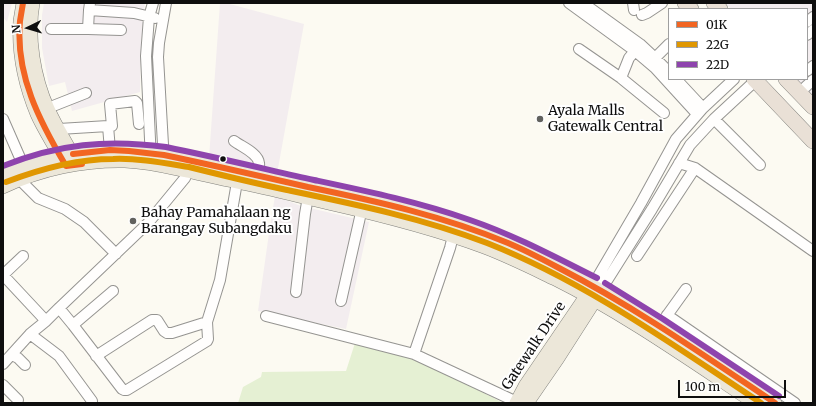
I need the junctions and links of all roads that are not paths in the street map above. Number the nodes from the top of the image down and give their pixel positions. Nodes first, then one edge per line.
1 (23, 3) edge
2 (33, 3) edge
3 (153, 3) edge
4 (166, 3) edge
5 (568, 3) edge
6 (583, 3) edge
7 (662, 3) edge
8 (90, 7) edge
9 (636, 9) edge
10 (149, 17) junction
11 (162, 20) junction
12 (51, 29) dead end
13 (88, 29) junction
14 (121, 30) dead end
15 (668, 45) edge
16 (638, 48) junction
17 (579, 49) dead end
18 (655, 58) junction
19 (668, 71) edge
20 (621, 78) junction
21 (677, 80) edge
22 (733, 80) edge
23 (755, 80) edge
24 (813, 80) edge
25 (794, 84) edge
26 (86, 93) dead end
27 (813, 107) edge
28 (700, 111) junction
29 (43, 112) junction
30 (664, 113) dead end
31 (3, 119) edge
32 (714, 119) junction
33 (139, 124) dead end
34 (112, 126) dead end
35 (59, 129) junction
36 (813, 141) edge
37 (234, 142) dead end
38 (110, 150) junction
39 (151, 158) junction
40 (69, 160) junction
41 (164, 161) junction
42 (680, 163) junction
43 (760, 165) dead end
44 (189, 166) junction
45 (24, 167) junction
46 (695, 168) junction
47 (4, 173) edge
48 (20, 180) junction
49 (256, 180) junction
50 (237, 182) junction
51 (3, 188) edge
52 (309, 192) junction
53 (641, 203) junction
54 (363, 204) junction
55 (652, 209) junction
56 (489, 235) junction
57 (452, 236) junction
58 (484, 247) junction
59 (813, 251) edge
60 (116, 254) junction
61 (23, 256) dead end
62 (637, 256) dead end
63 (3, 275) edge
64 (686, 289) dead end
65 (113, 291) dead end
66 (296, 292) dead end
67 (594, 293) junction
68 (341, 301) dead end
69 (59, 308) junction
70 (667, 315) junction
71 (266, 316) dead end
72 (46, 321) junction
73 (207, 322) junction
74 (73, 325) junction
75 (656, 331) junction
76 (30, 334) junction
77 (414, 354) junction
78 (12, 355) junction
79 (96, 356) junction
80 (3, 364) edge
81 (25, 365) dead end
82 (3, 385) edge
83 (18, 400) dead end
84 (92, 401) dead end
85 (519, 403) edge
86 (755, 403) edge
87 (775, 403) edge
88 (794, 403) edge

1 - 29 main road
2 - 29 main road
3 - 10 street
4 - 11 street
5 - 16 street
6 - 16 street
7 - 9 street
8 - 10 street
8 - 13 street
10 - 11 street
10 - 39 street
11 - 41 street
12 - 13 street
13 - 14 street
15 - 18 street
16 - 18 street
16 - 20 street
16 - 28 street
17 - 20 street
18 - 19 street
20 - 30 street
21 - 28 street
22 - 28 street
23 - 32 street
23 - 36 highway
24 - 25 street
25 - 27 highway
26 - 29 street
28 - 53 street
29 - 35 main road
29 - 40 main road
31 - 45 street
32 - 42 street
32 - 43 street
33 - 34 street
35 - 38 street
35 - 40 main road
37 - 49 street
38 - 39 main road
38 - 40 main road
39 - 40 main road
39 - 41 main road
40 - 45 main road
40 - 48 main road
41 - 44 main road
42 - 46 street
42 - 55 street
44 - 49 main road
44 - 50 main road
44 - 60 street
45 - 47 main road
46 - 59 street
46 - 62 street
48 - 51 main road
48 - 60 street
49 - 50 main road
49 - 52 main road
50 - 73 street
52 - 54 main road
52 - 66 street
53 - 55 street
53 - 67 street
54 - 56 main road
54 - 57 main road
54 - 68 street
55 - 67 street
56 - 58 main road
56 - 67 main road
57 - 58 main road
57 - 77 street
58 - 67 main road
60 - 69 street
61 - 63 street
63 - 72 street
64 - 70 street
65 - 74 street
67 - 75 main road
67 - 85 main road, Gatewalk Drive
69 - 72 street
69 - 74 street
70 - 75 street
70 - 88 street
71 - 77 street
72 - 76 street
73 - 79 street
73 - 79 street
74 - 79 street
75 - 86 main road
75 - 87 main road
76 - 78 street
76 - 84 street
77 - 85 street
78 - 80 street
78 - 81 street
82 - 83 street

